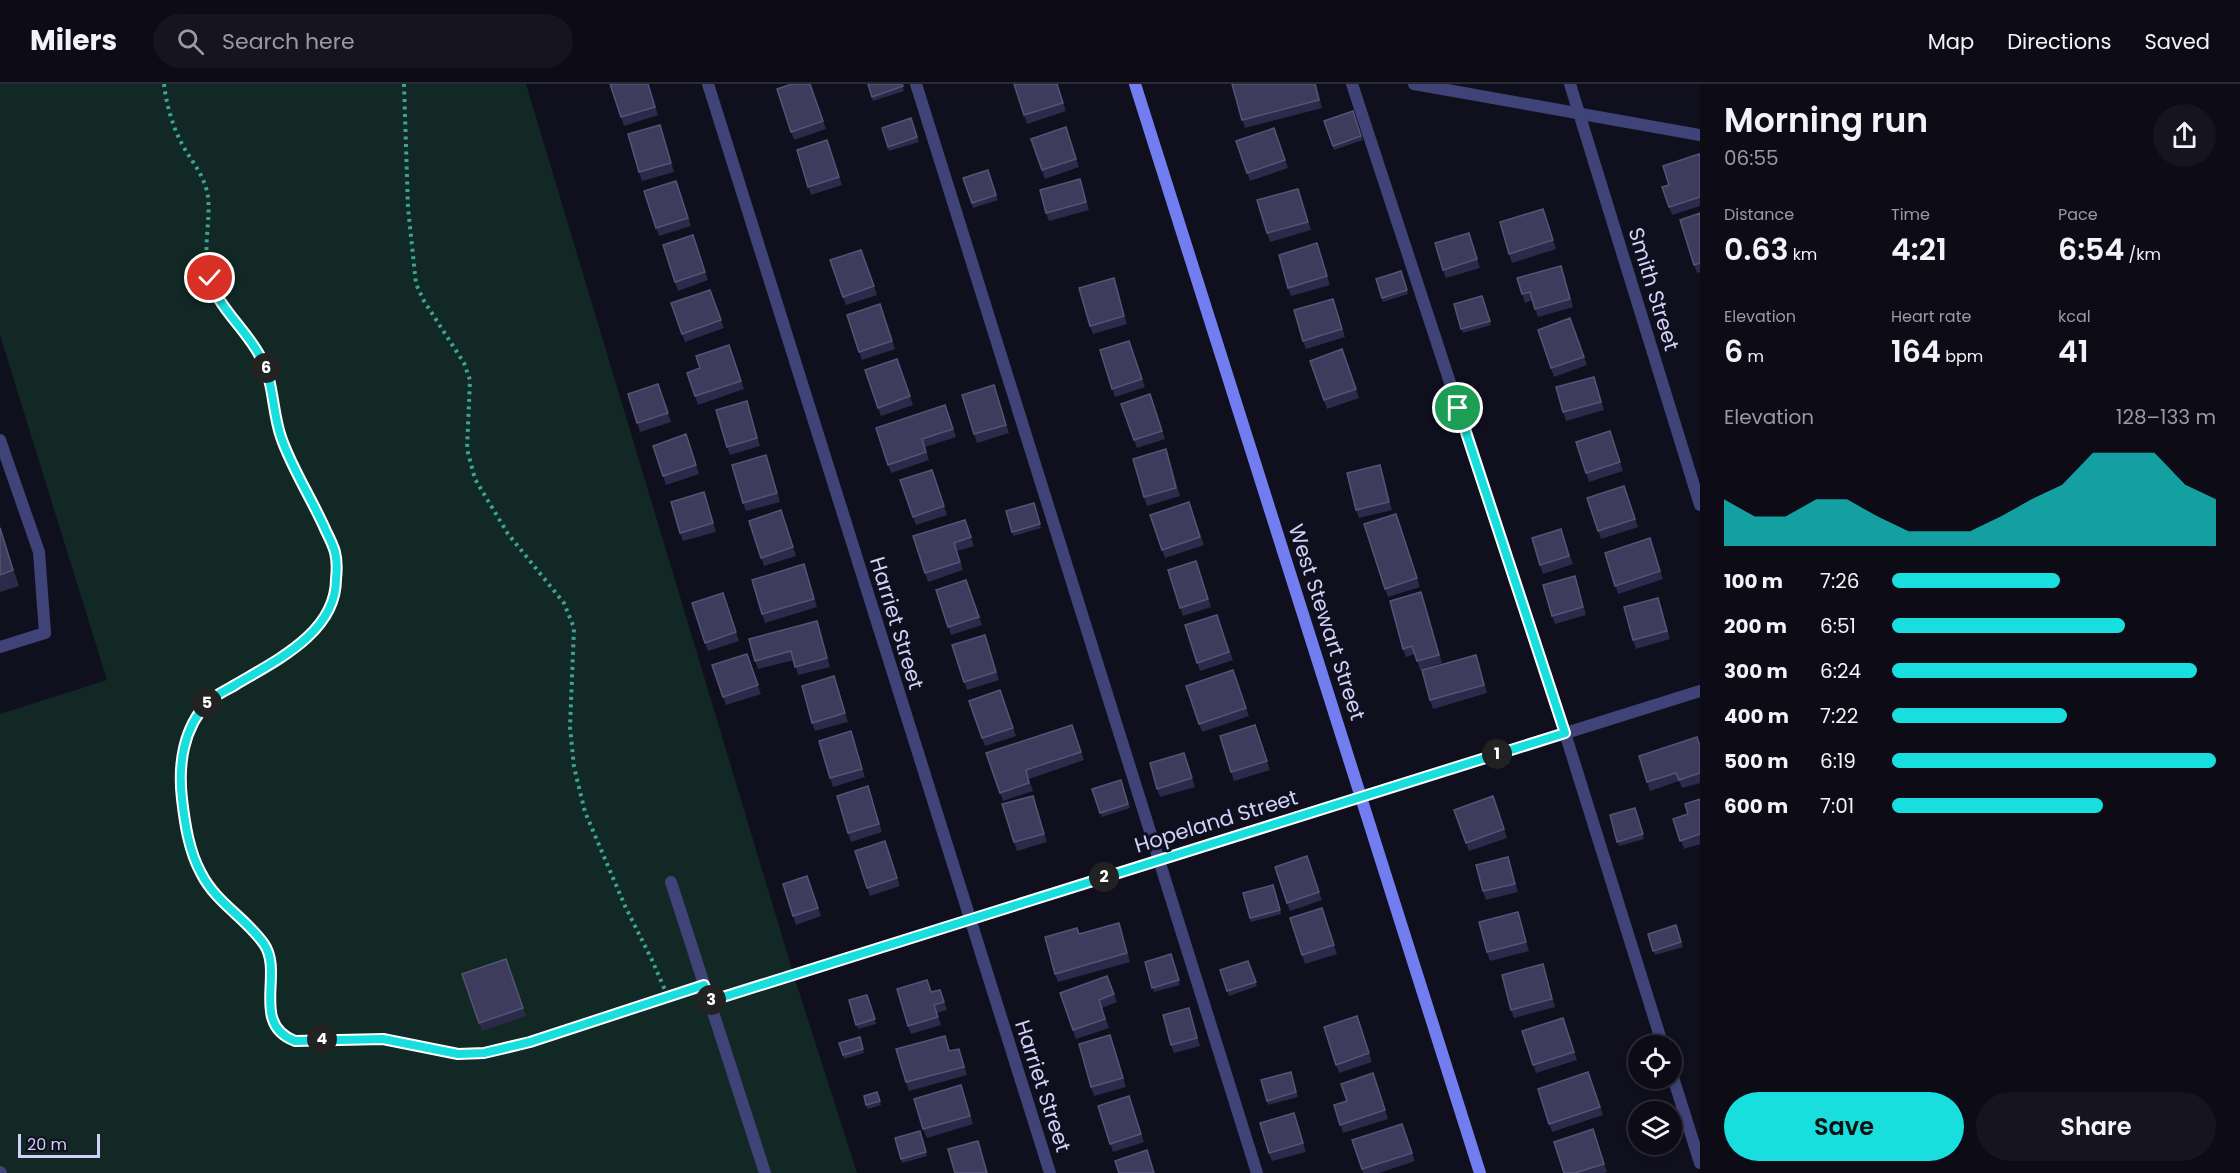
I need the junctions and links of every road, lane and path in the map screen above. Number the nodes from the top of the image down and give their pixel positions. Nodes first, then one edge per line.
1 (164, 84) edge
2 (404, 84) edge
3 (708, 84) edge
4 (916, 84) edge
5 (1136, 84) edge
6 (1352, 84) edge
7 (1414, 84) edge
8 (1570, 84) edge
9 (1580, 113) junction
10 (1700, 135) edge
11 (0, 440) edge
12 (1700, 505) edge
13 (0, 647) edge
14 (1700, 691) edge
15 (1565, 733) junction
16 (1361, 797) junction
17 (1160, 859) junction
18 (671, 882) dead end
19 (970, 920) junction
20 (704, 985) junction
21 (668, 997) junction
22 (710, 1001) junction
23 (1660, 1035) edge
24 (1677, 1089) edge
25 (1700, 1163) edge
26 (765, 1173) edge
27 (1050, 1173) edge
28 (1257, 1173) edge
29 (1480, 1173) edge

1 - 21 path
2 - 21 path
3 - 19 street, Harriet Street
4 - 17 street
5 - 16 main road, West Stewart Street
6 - 15 street
7 - 9 street
8 - 9 street, Smith Street
9 - 10 street
9 - 12 street, Smith Street
11 - 13 street
14 - 15 street, Hopeland Street
15 - 16 street, Hopeland Street
15 - 23 street
16 - 17 street, Hopeland Street
16 - 29 main road, West Stewart Street
17 - 19 street, Hopeland Street
17 - 28 street
18 - 20 street
19 - 22 street, Hopeland Street
19 - 27 street, Harriet Street
20 - 21 path
20 - 22 street
22 - 26 street
24 - 25 street

